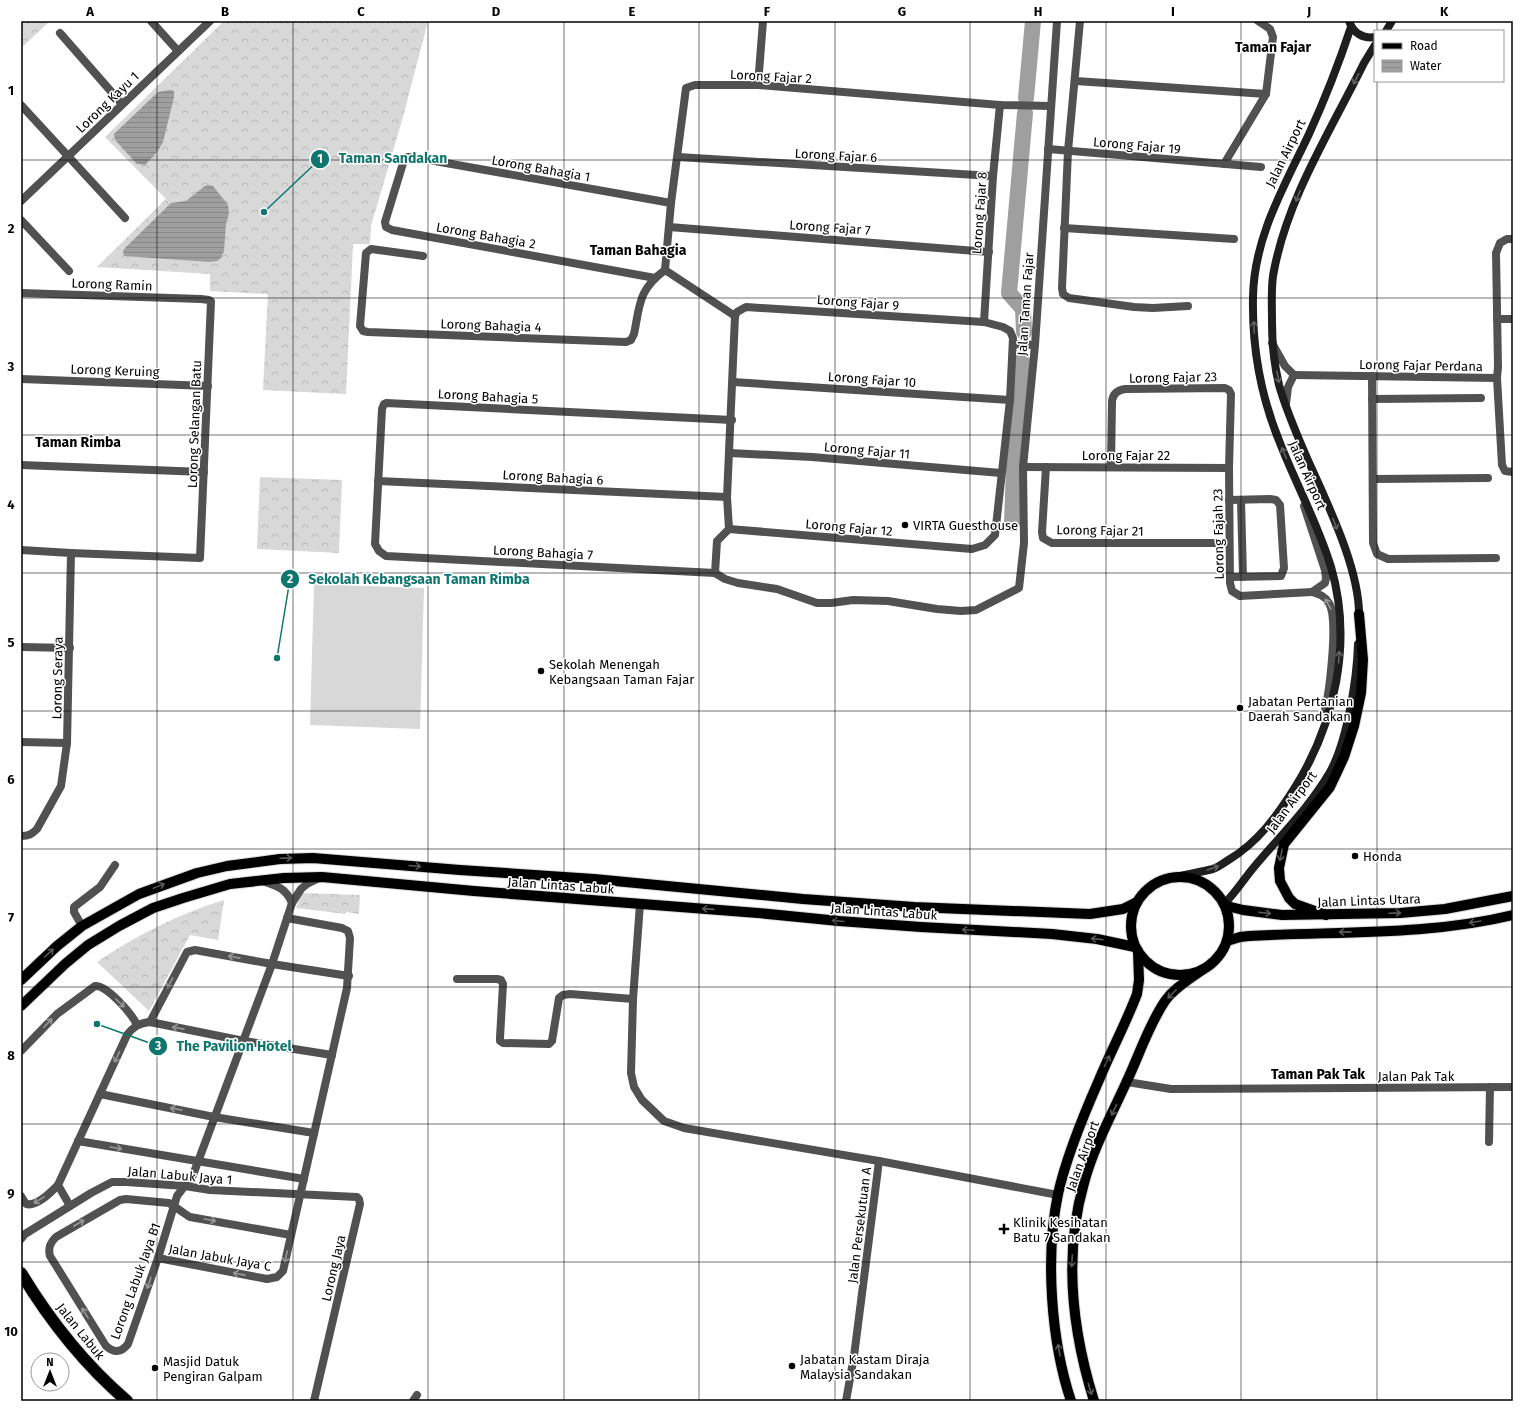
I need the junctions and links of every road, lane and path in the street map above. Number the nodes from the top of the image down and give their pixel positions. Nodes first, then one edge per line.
1 (151, 21) edge
2 (210, 21) edge
3 (764, 21) edge
4 (1057, 21) edge
5 (1080, 21) edge
6 (1258, 21) edge
7 (1392, 21) edge
8 (1350, 24) edge
9 (1387, 30) edge
10 (60, 33) dead end
11 (1374, 37) edge
12 (1374, 47) edge
13 (178, 51) junction
14 (1076, 81) junction
15 (758, 85) junction
16 (1266, 94) junction
17 (122, 104) junction
18 (21, 105) edge
19 (1000, 105) junction
20 (1051, 106) junction
21 (1048, 149) junction
22 (1068, 151) junction
23 (68, 156) junction
24 (407, 157) joint
25 (678, 158) junction
26 (1224, 164) junction
27 (1261, 167) dead end
28 (993, 176) junction
29 (21, 201) edge
30 (671, 203) junction
31 (125, 218) dead end
32 (21, 220) edge
33 (669, 227) junction
34 (1064, 228) junction
35 (1234, 239) dead end
36 (1513, 239) edge
37 (989, 252) junction
38 (423, 256) dead end
39 (664, 270) junction
40 (69, 271) dead end
41 (655, 278) junction
42 (21, 293) edge
43 (201, 299) joint
44 (1188, 306) dead end
45 (735, 316) junction
46 (1497, 318) junction
47 (1513, 318) edge
48 (984, 322) junction
49 (1013, 344) junction
50 (1272, 344) junction
51 (1035, 345) junction
52 (1294, 375) junction
53 (1372, 376) junction
54 (1497, 378) junction
55 (21, 379) edge
56 (733, 382) junction
57 (208, 386) junction
58 (1481, 398) dead end
59 (1372, 399) junction
60 (1010, 400) junction
61 (1286, 404) junction
62 (732, 420) junction
63 (730, 453) junction
64 (21, 465) edge
65 (1023, 466) junction
66 (1046, 466) junction
67 (1112, 466) junction
68 (1229, 468) junction
69 (204, 472) junction
70 (1511, 472) edge
71 (1001, 473) junction
72 (1294, 477) junction
73 (1373, 478) junction
74 (1488, 478) dead end
75 (378, 481) junction
76 (728, 497) junction
77 (1229, 500) junction
78 (1242, 500) junction
79 (729, 529) junction
80 (1229, 543) junction
81 (375, 544) joint
82 (21, 550) edge
83 (71, 553) junction
84 (1496, 558) dead end
85 (715, 573) junction
86 (1230, 577) junction
87 (1243, 577) junction
88 (1312, 592) junction
89 (1359, 614) junction
90 (21, 647) edge
91 (70, 648) junction
92 (21, 742) edge
93 (67, 743) junction
94 (1314, 752) junction
95 (21, 836) edge
96 (115, 865) dead end
97 (322, 877) junction
98 (1176, 877) junction
99 (257, 880) junction
100 (1513, 896) edge
101 (1137, 902) junction
102 (292, 903) junction
103 (640, 904) junction
104 (1226, 904) junction
105 (1326, 915) junction
106 (1513, 915) edge
107 (287, 918) junction
108 (82, 926) junction
109 (1227, 941) junction
110 (1137, 949) junction
111 (272, 964) junction
112 (1202, 970) junction
113 (348, 976) junction
114 (457, 979) dead end
115 (21, 980) edge
116 (633, 999) junction
117 (21, 1006) edge
118 (150, 1022) junction
119 (137, 1025) junction
120 (244, 1041) junction
121 (21, 1051) edge
122 (332, 1055) junction
123 (1127, 1082) junction
124 (1490, 1087) junction
125 (1513, 1087) edge
126 (100, 1094) junction
127 (214, 1117) junction
128 (314, 1133) junction
129 (78, 1142) junction
130 (1489, 1142) dead end
131 (879, 1161) junction
132 (197, 1162) junction
133 (304, 1179) junction
134 (58, 1185) junction
135 (185, 1186) junction
136 (300, 1195) junction
137 (1058, 1195) junction
138 (21, 1196) edge
139 (70, 1206) junction
140 (174, 1206) junction
141 (291, 1235) junction
142 (22, 1236) edge
143 (158, 1258) junction
144 (21, 1265) edge
145 (23, 1279) edge
146 (120, 1401) edge
147 (127, 1401) edge
148 (314, 1401) edge
149 (846, 1401) edge
150 (1072, 1401) edge
151 (1094, 1401) edge

1 - 13 street
2 - 13 street, Lorong Kayu 1
3 - 15 street
4 - 20 street, Jalan Taman Fajar
5 - 14 street
6 - 16 street
7 - 9 main road
8 - 11 main road
72 -> 8 main road, Jalan Airport
10 - 17 street
12 -> 50 main road, Jalan Airport
13 - 17 street, Lorong Kayu 1
14 - 16 street
14 - 22 street
15 - 19 street, Lorong Fajar 2
15 - 25 street, Lorong Fajar 2
16 - 26 street
17 - 23 street, Lorong Kayu 1
18 - 23 street
19 - 20 street, Lorong Fajar 2
19 - 28 street, Lorong Fajar 8
20 - 21 street, Jalan Taman Fajar
21 - 22 street, Lorong Fajar 19
21 - 51 street, Jalan Taman Fajar
22 - 26 street, Lorong Fajar 19
22 - 34 street
23 - 29 street, Lorong Kayu 1
23 - 31 street
24 - 30 street, Lorong Bahagia 1
24 - 41 street, Lorong Bahagia 2
25 - 28 street, Lorong Fajar 6
25 - 30 street, Lorong Fajar 2
26 - 27 street, Lorong Fajar 19
28 - 37 street, Lorong Fajar 8
30 - 33 street, Lorong Fajar 2
32 - 40 street
33 - 37 street, Lorong Fajar 7
33 - 39 street, Lorong Fajar 2
34 - 35 street
34 - 44 street
36 - 46 street
37 - 48 street, Lorong Fajar 8
38 - 41 street, Lorong Bahagia 4
39 - 41 street
39 - 45 street
42 - 43 street, Lorong Ramin
43 - 57 street, Lorong Selangan Batu
45 - 48 street, Lorong Fajar 9
45 - 56 street
46 - 47 street
46 - 54 street
48 - 49 street
49 - 51 street
49 - 60 street, Lorong Fajar 12
50 - 52 street
50 -> 61 main road, Jalan Airport
51 - 65 street, Jalan Taman Fajar
52 - 53 street, Lorong Fajar Perdana
52 - 61 street
53 - 54 street, Lorong Fajar Perdana
53 - 59 street
54 - 70 street, Lorong Fajar Perdana
55 - 57 street, Lorong Keruing
56 - 60 street, Lorong Fajar 10
56 - 62 street
57 - 69 street, Lorong Selangan Batu
58 - 59 street
59 - 73 street
60 - 71 street, Lorong Fajar 12
61 -> 89 main road, Jalan Airport
62 - 63 street
62 - 75 street, Lorong Bahagia 5
63 - 71 street, Lorong Fajar 11
63 - 76 street
64 - 69 street
65 - 66 street, Lorong Fajar 22
65 - 85 street, Jalan Taman Fajar
66 - 67 street, Lorong Fajar 22
66 - 80 street, Lorong Fajar 21
67 - 68 street, Lorong Fajar 22
67 - 68 street, Lorong Fajar 23
68 - 77 street, Lorong Fajah 23
69 - 83 street, Lorong Selangan Batu
71 - 79 street, Lorong Fajar 12
72 - 88 street
94 -> 72 main road, Jalan Airport
73 - 74 street
73 - 84 street
75 - 76 street, Lorong Bahagia 6
75 - 81 street, Lorong Bahagia 5
76 - 79 street
77 - 78 street
77 - 80 street, Lorong Fajah 23
78 - 87 street
78 - 87 street
79 - 85 street
80 - 86 street, Lorong Fajah 23
81 - 85 street, Lorong Bahagia 7
82 - 83 street
83 - 91 street, Lorong Seraya
86 - 87 street
86 - 88 street, Lorong Fajah 23
94 -> 88 street
89 - 104 main road, Jalan Airport
89 -> 105 main road
90 - 91 street
91 - 93 street, Lorong Seraya
92 - 93 street
93 - 95 street, Lorong Seraya
98 -> 94 main road, Jalan Airport
96 - 108 street
97 - 99 main road, Jalan Lintas Labuk
97 - 102 street, Lorong Labuk Jaya B1
97 - 103 main road, Jalan Lintas Labuk
98 - 101 main road
98 - 104 main road
99 - 102 street
99 - 117 main road, Jalan Lintas Labuk
105 -> 100 main road, Jalan Lintas Utara
108 -> 101 main road, Jalan Lintas Labuk
101 - 110 main road
102 - 107 street, Lorong Labuk Jaya B1
110 -> 103 main road, Jalan Lintas Labuk
103 - 116 street
104 -> 105 main road, Jalan Lintas Utara
104 - 109 main road
106 -> 109 main road
107 - 111 street, Lorong Labuk Jaya B1
107 - 113 street
115 -> 108 main road, Jalan Lintas Labuk
109 - 112 main road
110 - 112 main road
137 -> 110 main road, Jalan Airport
111 - 113 street
111 -> 118 street
111 - 120 street, Lorong Labuk Jaya B1
112 -> 123 main road, Jalan Airport
113 - 122 street
114 - 116 street
116 - 131 street
118 - 119 street
120 -> 118 street
121 -> 119 street
119 -> 126 street
120 - 122 street
120 - 127 street, Lorong Labuk Jaya B1
122 - 128 street
123 - 124 street, Jalan Pak Tak
123 -> 151 main road, Jalan Airport
124 - 125 street, Jalan Pak Tak
124 - 130 street
127 -> 126 street
126 - 129 street
127 - 128 street
127 - 132 street, Lorong Labuk Jaya B1
128 - 133 street
129 -> 132 street
129 - 134 street
131 - 137 street, Jalan Persekutuan A
131 - 149 street, Jalan Persekutuan A
132 - 133 street
132 - 135 street, Lorong Labuk Jaya B1
133 - 136 street
134 -> 138 street
134 - 139 street
135 - 136 street, Jalan Labuk Jaya 1
135 - 139 street, Jalan Labuk Jaya 1
135 - 140 street, Lorong Labuk Jaya B1
136 - 141 street
136 - 148 street, Lorong Jaya
150 -> 137 main road, Jalan Airport
139 - 142 street, Jalan Labuk Jaya 1
140 -> 141 street
140 - 143 street, Lorong Labuk Jaya B1
143 -> 140 street, Lorong Labuk Jaya B1
141 -> 143 street, Jalan Jabuk Jaya C
144 - 145 street
145 - 146 highway, Jalan Labuk
145 - 147 highway, Jalan Labuk

